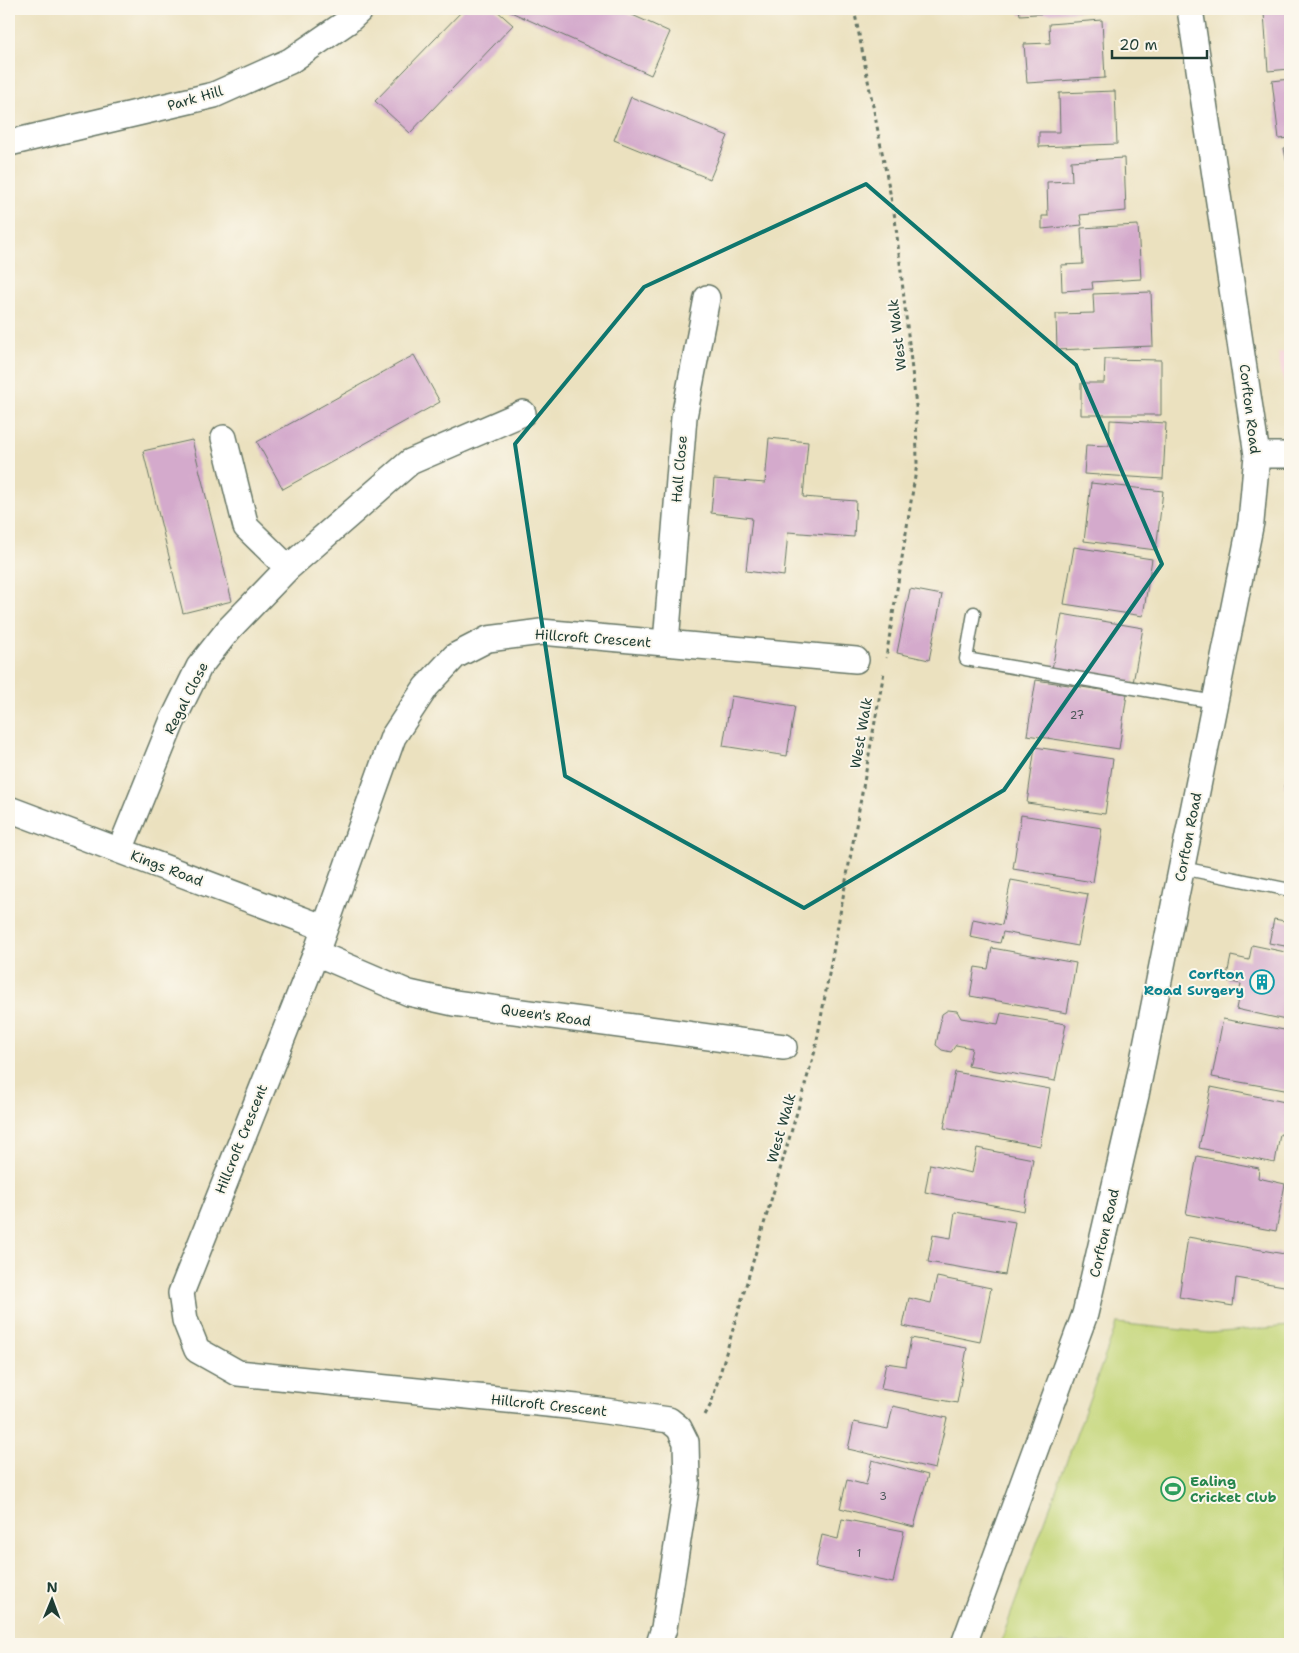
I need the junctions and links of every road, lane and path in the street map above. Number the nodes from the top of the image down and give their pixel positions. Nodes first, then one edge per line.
1 (362, 9) edge
2 (854, 9) edge
3 (1190, 9) edge
4 (9, 143) edge
5 (707, 298) dead end
6 (523, 413) dead end
7 (224, 438) dead end
8 (1257, 454) junction
9 (1290, 455) edge
10 (288, 568) junction
11 (974, 613) dead end
12 (666, 643) junction
13 (856, 660) dead end
14 (1215, 702) junction
15 (9, 809) edge
16 (120, 850) junction
17 (1182, 868) junction
18 (1290, 890) edge
19 (325, 928) junction
20 (316, 953) junction
21 (784, 1047) dead end
22 (686, 1442) junction
23 (659, 1644) edge
24 (964, 1644) edge

1 - 4 street, Park Hill
2 - 22 path, West Walk
3 - 8 street, Corfton Road
5 - 12 street, Hall Close
6 - 10 street, Regal Close
7 - 10 street
8 - 9 street
8 - 14 street, Corfton Road
10 - 16 street, Regal Close
11 - 14 lane
12 - 13 street, Hillcroft Crescent
12 - 19 street, Hillcroft Crescent
14 - 17 street, Corfton Road
15 - 16 street, Kings Road
16 - 19 street, Kings Road
17 - 18 lane
17 - 24 street, Corfton Road
19 - 20 street, Hillcroft Crescent
20 - 21 street, Queen's Road
20 - 22 street, Hillcroft Crescent
22 - 23 street

